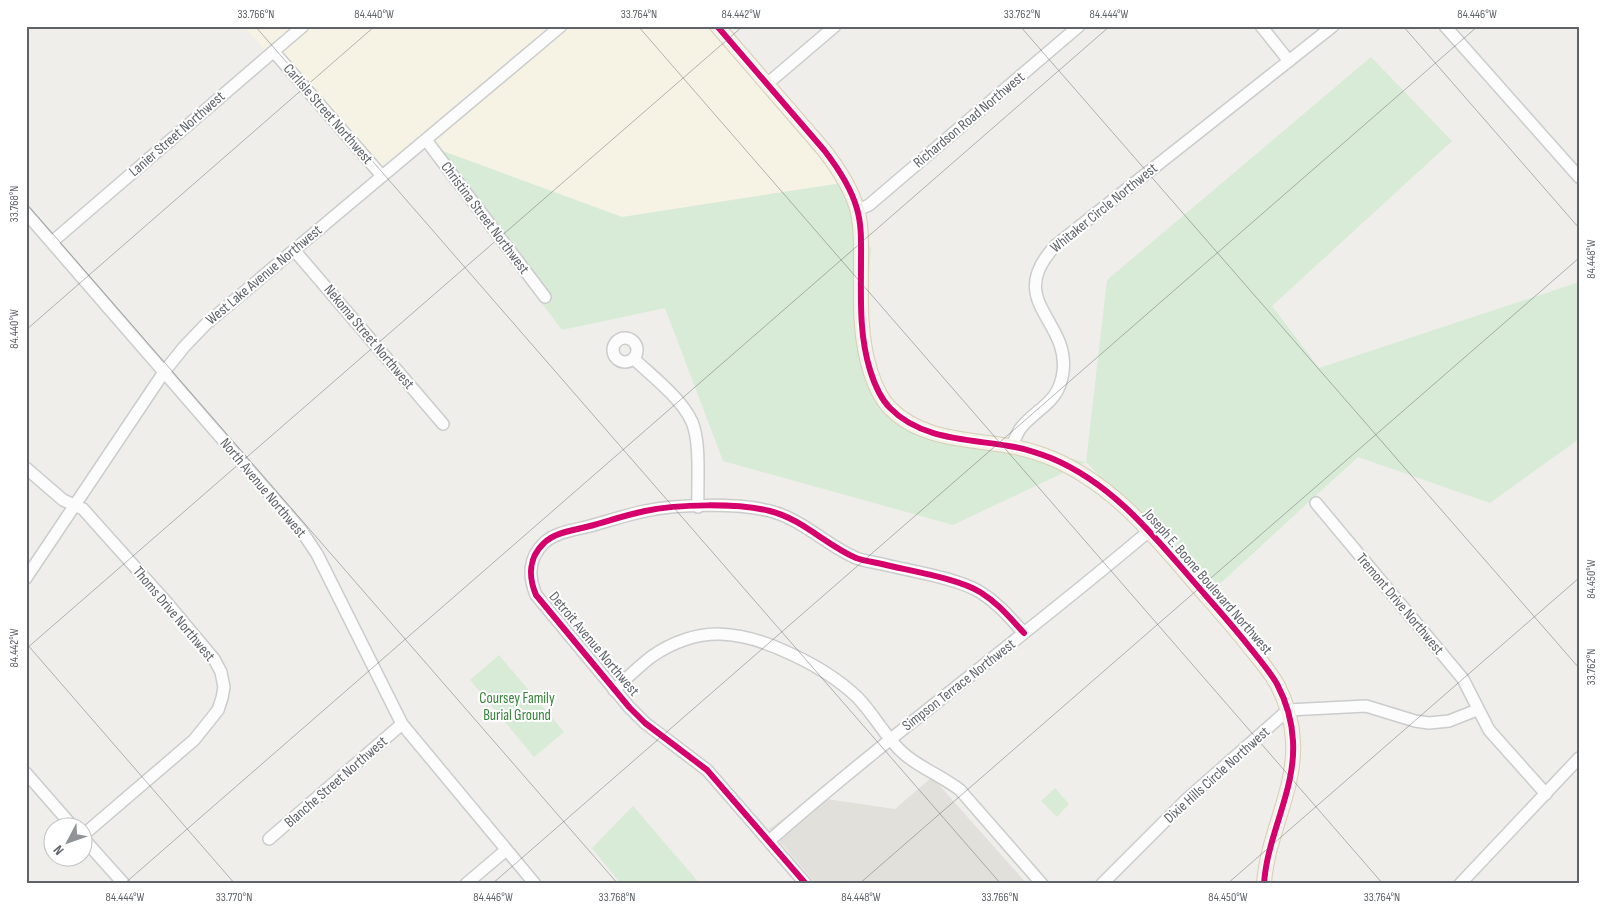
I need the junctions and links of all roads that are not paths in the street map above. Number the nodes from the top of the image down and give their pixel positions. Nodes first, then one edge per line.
1 (303, 26) edge
2 (561, 26) edge
3 (718, 26) edge
4 (835, 26) edge
5 (1079, 26) edge
6 (1261, 26) edge
7 (1333, 26) edge
8 (1445, 26) edge
9 (274, 52) junction
10 (1289, 61) junction
11 (767, 84) junction
12 (426, 140) junction
13 (382, 176) junction
14 (1579, 177) edge
15 (858, 210) junction
16 (26, 213) edge
17 (52, 242) junction
18 (294, 250) junction
19 (545, 297) dead end
20 (634, 359) dead end
21 (164, 372) junction
22 (443, 424) dead end
23 (1012, 446) junction
24 (26, 468) edge
25 (1316, 503) dead end
26 (75, 505) junction
27 (698, 507) junction
28 (1149, 531) junction
29 (26, 578) edge
30 (1024, 633) junction
31 (614, 690) junction
32 (1288, 710) junction
33 (1477, 710) junction
34 (402, 724) junction
35 (890, 739) junction
36 (1579, 758) edge
37 (26, 773) edge
38 (1546, 794) junction
39 (65, 818) edge
40 (92, 828) edge
41 (270, 839) dead end
42 (769, 841) junction
43 (92, 847) edge
44 (506, 850) junction
45 (124, 884) edge
46 (466, 884) edge
47 (535, 884) edge
48 (806, 884) edge
49 (1042, 884) edge
50 (1102, 884) edge
51 (1264, 884) edge
52 (1460, 884) edge

1 - 9 street, Lanier Street Northwest
2 - 12 street, West Lake Avenue Northwest
3 - 11 main road, Joseph E. Boone Boulevard Northwest
4 - 11 street
5 - 15 street, Richardson Road Northwest
6 - 10 street
7 - 10 street, Whitaker Circle Northwest
8 - 14 street
9 - 13 street, Carlisle Street Northwest
9 - 17 street, Lanier Street Northwest
10 - 23 street, Whitaker Circle Northwest
11 - 15 main road, Joseph E. Boone Boulevard Northwest
12 - 13 street, West Lake Avenue Northwest
12 - 19 street, Christina Street Northwest
13 - 18 street, West Lake Avenue Northwest
15 - 23 main road, Joseph E. Boone Boulevard Northwest
16 - 17 street, North Avenue Northwest
17 - 21 street, North Avenue Northwest
18 - 21 street, West Lake Avenue Northwest
18 - 22 street, Nekoma Street Northwest
20 - 27 street
21 - 26 street, West Lake Avenue Northwest
21 - 34 street, North Avenue Northwest
23 - 28 main road, Joseph E. Boone Boulevard Northwest
24 - 26 street, Thoms Drive Northwest
25 - 33 street, Tremont Drive Northwest
26 - 29 street, West Lake Avenue Northwest
26 - 40 street, Thoms Drive Northwest
27 - 30 street, Detroit Avenue Northwest
27 - 31 street, Detroit Avenue Northwest
28 - 30 street, Simpson Terrace Northwest
28 - 32 main road, Joseph E. Boone Boulevard Northwest
30 - 35 street, Simpson Terrace Northwest
31 - 35 street
31 - 42 street, Detroit Avenue Northwest
32 - 33 street
32 - 50 street, Dixie Hills Circle Northwest
32 - 51 main road, Joseph E. Boone Boulevard Northwest
33 - 38 street
34 - 41 street, Blanche Street Northwest
34 - 44 street, North Avenue Northwest
35 - 42 street, Simpson Terrace Northwest
35 - 49 street
36 - 38 street
37 - 39 street
38 - 52 street
42 - 48 street, Detroit Avenue Northwest
43 - 45 street
44 - 46 street
44 - 47 street, North Avenue Northwest

